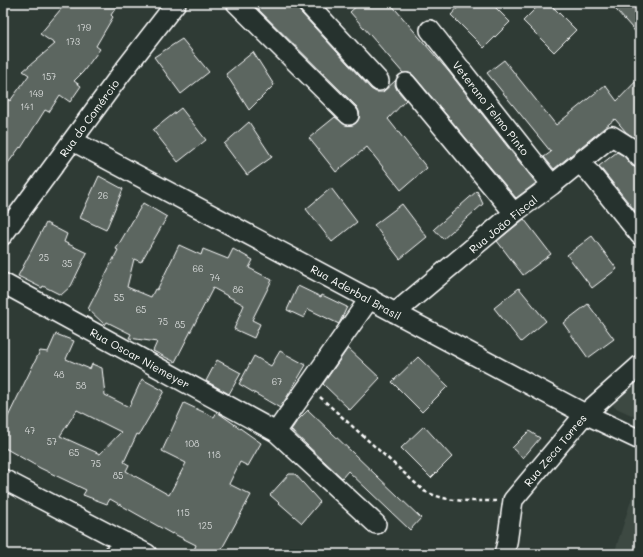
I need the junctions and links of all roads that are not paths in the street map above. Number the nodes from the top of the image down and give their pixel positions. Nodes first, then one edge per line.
1 (176, 3) edge
2 (236, 3) edge
3 (307, 3) edge
4 (430, 30) dead end
5 (379, 81) dead end
6 (406, 83) dead end
7 (349, 115) dead end
8 (73, 141) junction
9 (640, 158) edge
10 (579, 163) junction
11 (552, 185) junction
12 (514, 213) junction
13 (3, 235) edge
14 (640, 235) edge
15 (3, 283) edge
16 (370, 298) junction
17 (395, 313) junction
18 (640, 365) edge
19 (585, 414) junction
20 (276, 432) junction
21 (640, 440) edge
22 (3, 479) edge
23 (376, 524) dead end
24 (120, 548) edge
25 (147, 554) edge
26 (504, 554) edge

1 - 8 street, Rua do Comércio
2 - 7 street
3 - 5 street
4 - 11 street, Veterano Telmo Pinto
6 - 12 street
8 - 13 street, Rua do Comércio
8 - 16 street, Rua Aderbal Brasil
9 - 10 street, Rua João Fiscal
10 - 11 street, Rua João Fiscal
10 - 14 street
11 - 12 street, Rua João Fiscal
12 - 17 street, Rua João Fiscal
15 - 20 street, Rua Oscar Niemeyer
16 - 17 street, Rua Aderbal Brasil
16 - 20 street
17 - 19 street, Rua Aderbal Brasil
18 - 19 street, Rua Zeca Torres
19 - 21 street, Rua Aderbal Brasil
19 - 26 street, Rua Zeca Torres
20 - 23 street, Rua Oscar Niemeyer
22 - 24 street
24 - 25 street

